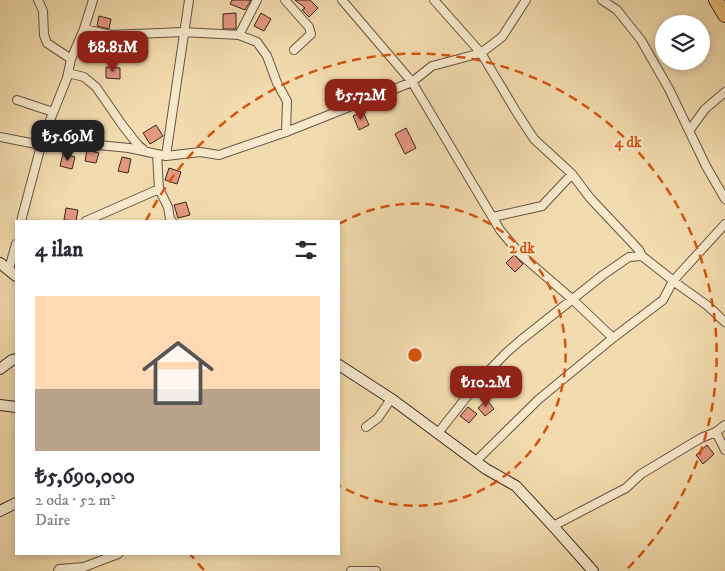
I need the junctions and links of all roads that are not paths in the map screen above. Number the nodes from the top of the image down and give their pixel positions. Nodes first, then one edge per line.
1 (38, 0) edge
2 (93, 0) edge
3 (189, 0) edge
4 (257, 0) edge
5 (285, 0) edge
6 (342, 0) edge
7 (434, 0) edge
8 (526, 0) edge
9 (602, 0) edge
10 (716, 0) edge
11 (725, 15) edge
12 (84, 29) junction
13 (183, 32) junction
14 (239, 35) junction
15 (294, 50) dead end
16 (481, 54) junction
17 (71, 59) junction
18 (68, 73) junction
19 (412, 82) junction
20 (725, 92) edge
21 (17, 100) dead end
22 (53, 112) junction
23 (689, 131) junction
24 (286, 132) junction
25 (0, 137) edge
26 (41, 145) junction
27 (147, 152) junction
28 (157, 154) junction
29 (166, 156) junction
30 (572, 174) junction
31 (159, 189) junction
32 (725, 199) edge
33 (493, 217) junction
34 (21, 220) edge
35 (88, 220) edge
36 (171, 220) edge
37 (725, 224) edge
38 (15, 256) edge
39 (642, 256) junction
40 (0, 263) edge
41 (13, 273) edge
42 (673, 281) junction
43 (572, 299) junction
44 (725, 322) edge
45 (613, 338) junction
46 (15, 359) edge
47 (340, 366) edge
48 (0, 369) edge
49 (391, 399) junction
50 (0, 405) edge
51 (15, 407) edge
52 (725, 425) edge
53 (366, 427) dead end
54 (716, 432) junction
55 (438, 433) junction
56 (725, 450) edge
57 (476, 461) junction
58 (15, 504) edge
59 (0, 511) edge
60 (554, 526) junction
61 (115, 555) edge
62 (58, 571) edge
63 (351, 571) edge
64 (376, 571) edge
65 (593, 571) edge

1 - 17 street
2 - 12 street
3 - 13 street
4 - 14 street
5 - 15 street
6 - 19 street
7 - 16 street
8 - 16 street
9 - 23 street
10 - 11 highway
12 - 13 street
12 - 17 street
13 - 14 street
13 - 29 street
14 - 24 street
16 - 19 street
16 - 30 street
17 - 18 street
18 - 22 street
18 - 27 street
19 - 24 street
19 - 33 street
20 - 23 street
21 - 22 street
22 - 26 street
23 - 32 street
24 - 29 street
25 - 26 street
26 - 27 street
26 - 34 street
27 - 28 street
28 - 29 street
28 - 31 street
30 - 33 street
30 - 39 street
31 - 35 street
31 - 36 street
33 - 43 street
37 - 42 street
38 - 41 street
39 - 42 street
39 - 43 street
40 - 41 street
42 - 44 street
42 - 45 street
43 - 45 street
43 - 55 street
45 - 57 street
46 - 48 street
47 - 49 street
49 - 53 street
49 - 55 street
50 - 51 street
52 - 54 street
54 - 56 street
54 - 60 street
55 - 57 street
57 - 60 street
58 - 59 street
60 - 65 street
61 - 62 street
63 - 64 street

